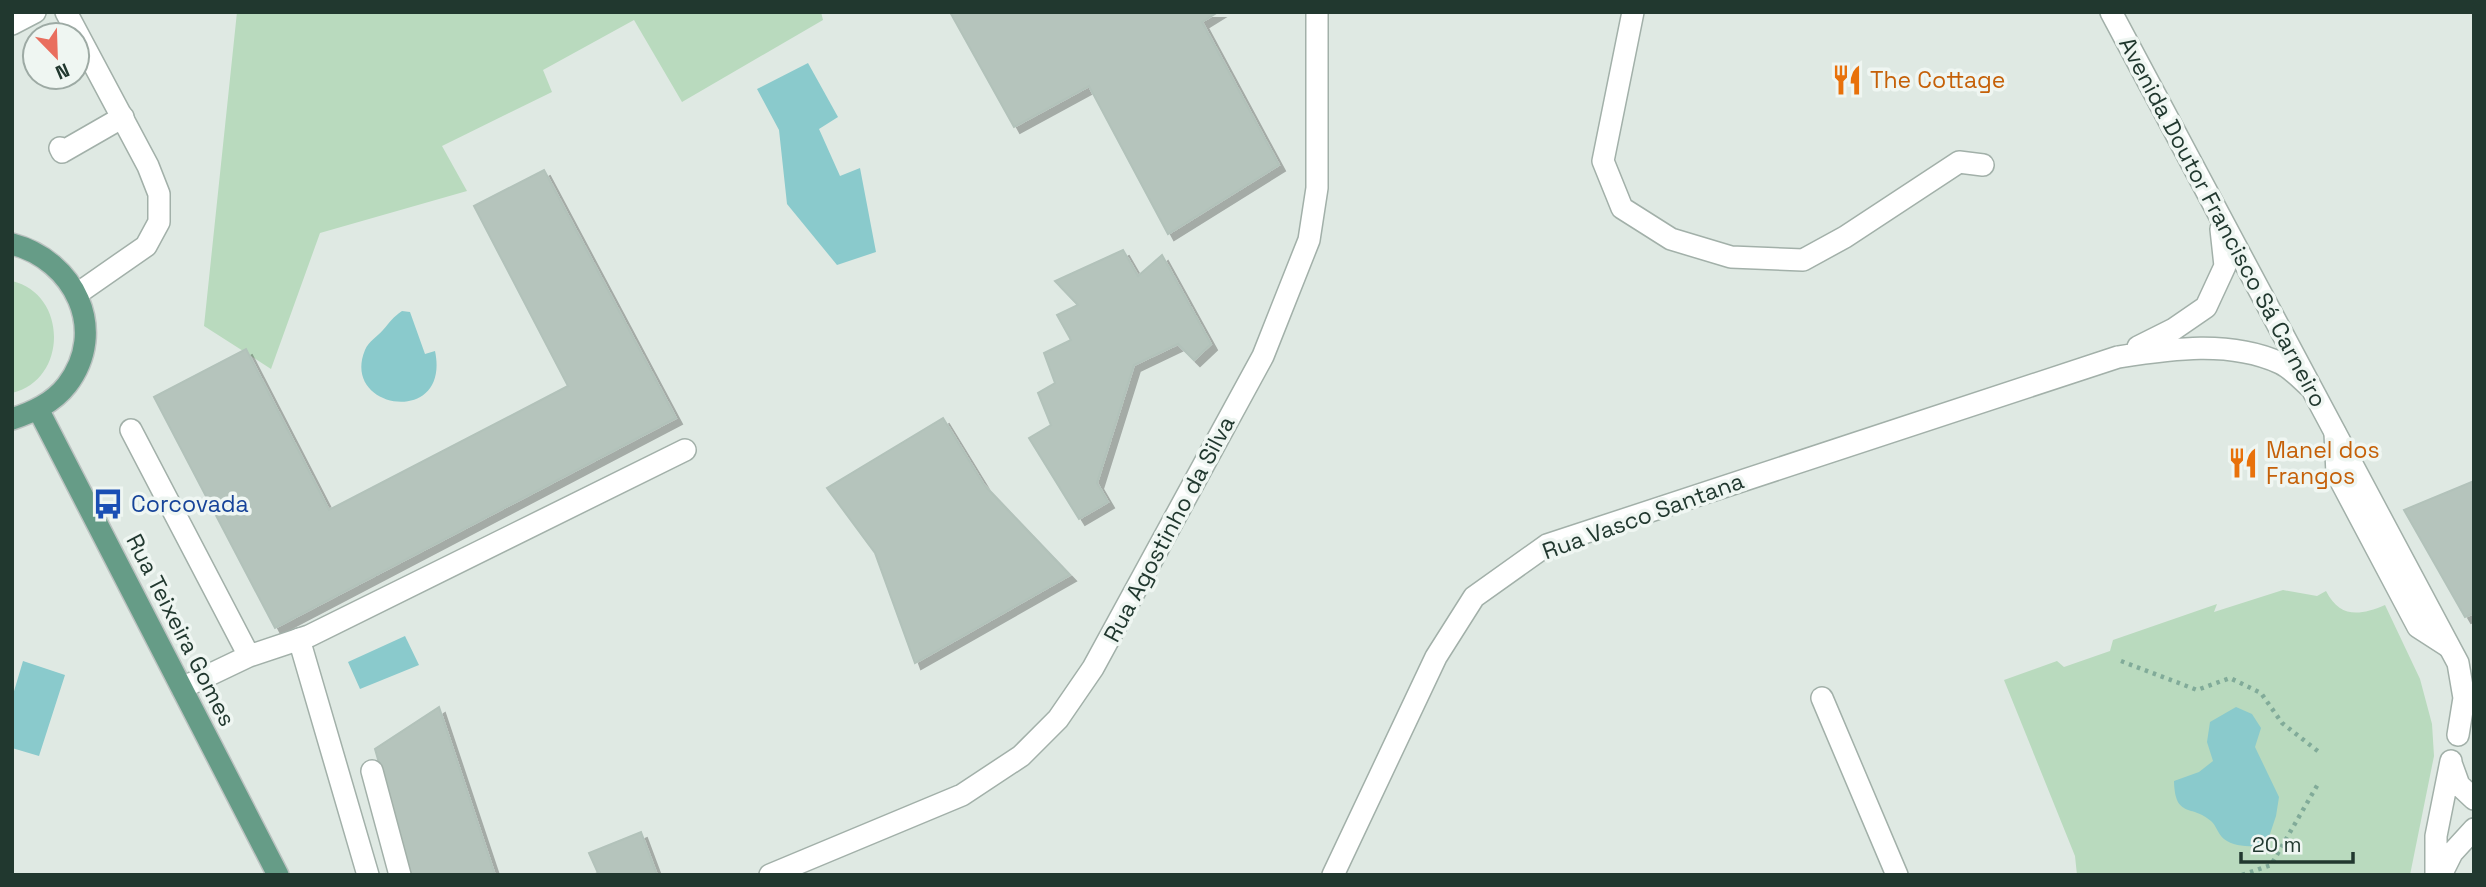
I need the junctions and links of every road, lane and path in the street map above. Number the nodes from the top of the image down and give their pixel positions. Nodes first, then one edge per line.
1 (36, 12) edge
2 (66, 12) edge
3 (1317, 12) edge
4 (1633, 12) edge
5 (2111, 12) edge
6 (12, 24) edge
7 (122, 117) junction
8 (60, 148) dead end
9 (1983, 165) dead end
10 (2220, 218) junction
11 (12, 244) edge
12 (77, 294) junction
13 (2118, 358) junction
14 (2310, 387) junction
15 (38, 410) junction
16 (12, 419) edge
17 (131, 430) dead end
18 (685, 450) dead end
19 (299, 639) junction
20 (249, 656) junction
21 (2121, 660) dead end
22 (182, 688) junction
23 (1822, 698) dead end
24 (2474, 720) edge
25 (2458, 736) junction
26 (2319, 752) dead end
27 (2451, 761) junction
28 (372, 771) dead end
29 (2318, 784) dead end
30 (2474, 799) edge
31 (2474, 829) edge
32 (278, 875) edge
33 (368, 875) edge
34 (400, 875) edge
35 (770, 875) edge
36 (1333, 875) edge
37 (1897, 875) edge
38 (2242, 875) edge
39 (2438, 875) edge

1 - 6 street
2 - 7 street
3 - 35 street, Rua Agostinho da Silva
4 - 9 street
5 - 10 street, Avenida Doutor Francisco Sá Carneiro
7 - 8 street
7 - 12 street
10 - 13 street, Rua Vasco Santana
10 - 14 street, Avenida Doutor Francisco Sá Carneiro
11 - 12 main road
12 - 15 main road
13 - 14 street, Rua Vasco Santana
13 - 36 street, Rua Vasco Santana
14 - 25 street, Avenida Doutor Francisco Sá Carneiro
15 - 16 main road
15 - 22 main road, Rua Teixeira Gomes
17 - 20 street
18 - 19 street
19 - 20 street
19 - 33 street
20 - 22 street
21 - 26 path
22 - 32 main road, Rua Teixeira Gomes
23 - 37 street
24 - 25 street
25 - 27 street, Avenida Doutor Francisco Sá Carneiro
27 - 30 street
27 - 39 street, Avenida Doutor Francisco Sá Carneiro
28 - 34 street
29 - 38 path
31 - 39 street

